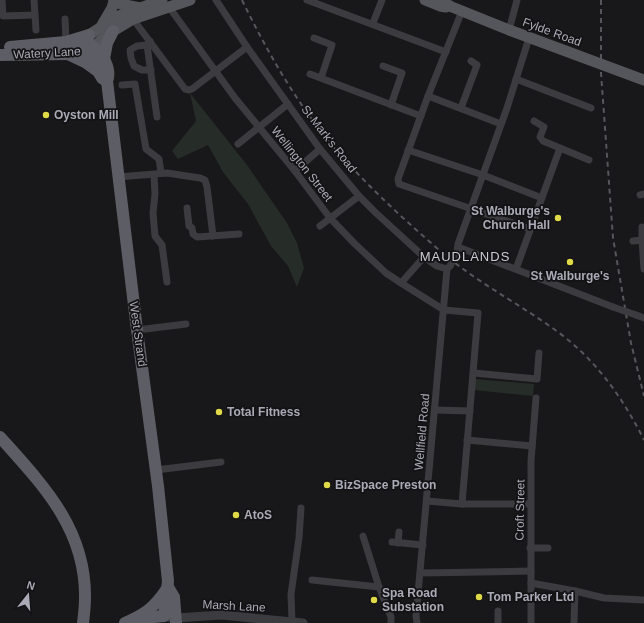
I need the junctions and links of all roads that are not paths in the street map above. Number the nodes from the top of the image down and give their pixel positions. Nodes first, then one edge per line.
1 (2, 0) edge
2 (34, 0) edge
3 (114, 0) edge
4 (190, 0) edge
5 (216, 0) edge
6 (307, 0) edge
7 (382, 0) edge
8 (425, 0) edge
9 (439, 0) edge
10 (517, 0) edge
11 (165, 4) edge
12 (140, 8) junction
13 (457, 9) junction
14 (35, 15) junction
15 (129, 16) junction
16 (65, 19) dead end
17 (373, 24) junction
18 (100, 28) junction
19 (509, 30) junction
20 (113, 31) junction
21 (314, 38) dead end
22 (529, 38) junction
23 (37, 41) junction
24 (148, 43) junction
25 (50, 44) junction
26 (89, 44) junction
27 (0, 47) edge
28 (247, 47) junction
29 (67, 48) junction
30 (446, 52) junction
31 (0, 55) edge
32 (104, 59) junction
33 (471, 61) dead end
34 (383, 66) dead end
35 (151, 70) junction
36 (215, 72) junction
37 (310, 74) dead end
38 (103, 76) junction
39 (321, 78) junction
40 (516, 79) junction
41 (644, 80) edge
42 (122, 85) dead end
43 (428, 96) junction
44 (288, 104) junction
45 (391, 105) junction
46 (461, 108) junction
47 (591, 108) dead end
48 (421, 116) junction
49 (157, 118) dead end
50 (534, 121) dead end
51 (501, 124) junction
52 (259, 127) junction
53 (238, 144) dead end
54 (560, 148) junction
55 (320, 149) junction
56 (408, 150) junction
57 (589, 160) dead end
58 (295, 171) junction
59 (157, 174) junction
60 (482, 175) junction
61 (118, 177) junction
62 (359, 196) junction
63 (542, 198) junction
64 (187, 208) dead end
65 (471, 208) junction
66 (330, 218) junction
67 (320, 226) dead end
68 (642, 227) dead end
69 (530, 229) junction
70 (239, 234) dead end
71 (213, 236) junction
72 (642, 240) junction
73 (633, 241) dead end
74 (458, 249) junction
75 (424, 257) junction
76 (449, 268) junction
77 (516, 269) junction
78 (644, 269) edge
79 (167, 282) dead end
80 (401, 283) junction
81 (444, 310) junction
82 (644, 318) edge
83 (186, 324) dead end
84 (137, 330) junction
85 (539, 353) dead end
86 (474, 373) junction
87 (536, 398) dead end
88 (435, 410) junction
89 (470, 411) junction
90 (0, 437) edge
91 (467, 440) junction
92 (532, 446) junction
93 (220, 462) dead end
94 (156, 470) junction
95 (427, 501) junction
96 (462, 504) junction
97 (530, 504) junction
98 (301, 508) dead end
99 (399, 532) dead end
100 (363, 536) dead end
101 (423, 545) junction
102 (530, 548) junction
103 (548, 548) dead end
104 (531, 571) junction
105 (421, 573) junction
106 (312, 580) dead end
107 (531, 584) junction
108 (168, 587) junction
109 (379, 587) junction
110 (575, 591) junction
111 (644, 600) edge
112 (498, 611) dead end
113 (164, 616) junction
114 (130, 621) edge
115 (176, 621) edge
116 (292, 622) edge
117 (83, 623) edge
118 (303, 623) edge
119 (391, 623) edge
120 (417, 623) edge
121 (498, 623) edge
122 (531, 623) edge
123 (574, 623) edge

1 - 14 street
2 - 14 street
3 - 12 main road
3 - 15 main road
3 - 18 main road
4 - 11 main road
5 - 28 street, St Mark's Road
6 - 17 street
7 - 17 street
8 - 13 main road, Fylde Road
9 - 13 main road, Fylde Road
10 - 19 street
11 - 12 main road
11 - 15 main road
11 - 36 street, Wellington Street
12 - 15 main road
13 - 19 main road, Fylde Road
13 - 30 street
14 - 23 street
15 - 18 main road, Watery Lane
15 - 20 main road, Watery Lane
15 - 24 street
16 - 29 street
17 - 30 street
18 - 26 main road, Watery Lane
19 - 22 main road, Fylde Road
20 - 26 main road, Watery Lane
20 - 32 highway
21 - 39 street
22 - 40 street, Wellfield Road
22 - 41 main road, Fylde Road
23 - 25 highway, Watery Lane
23 - 27 highway, Watery Lane
23 - 29 highway, Watery Lane
23 - 31 highway, Watery Lane
24 - 35 street
24 - 35 street
24 - 36 street
25 - 26 highway
25 - 29 highway, Watery Lane
26 - 29 highway, Watery Lane
26 - 32 highway
26 - 38 highway, West Strand
28 - 36 street
28 - 44 street, St Mark's Road
29 - 38 highway
30 - 43 street
32 - 38 highway, West Strand
33 - 46 street
34 - 45 street
35 - 49 street
36 - 52 street, Wellington Street
37 - 39 street
38 - 61 highway, West Strand
39 - 45 street
40 - 47 street
40 - 51 street, Wellfield Road
42 - 59 street
43 - 46 street
43 - 48 street
44 - 52 street
44 - 55 street, St Mark's Road
45 - 48 street
46 - 51 street
48 - 56 street
50 - 54 street
51 - 60 street, Wellfield Road
52 - 53 street
52 - 58 street, Wellington Street
54 - 57 street
54 - 63 street
55 - 58 street
55 - 62 street, St Mark's Road
56 - 60 street
56 - 65 street
58 - 66 street, Wellington Street
59 - 61 street
59 - 71 street
59 - 79 street
60 - 63 street
60 - 65 street, Wellfield Road
61 - 84 highway, West Strand
62 - 66 street
62 - 75 street, St Mark's Road
63 - 69 street
64 - 71 street
65 - 69 street
65 - 74 street, Wellfield Road
66 - 67 street
66 - 80 street, Wellington Street
68 - 72 street
69 - 77 street
70 - 71 street
72 - 73 street
72 - 78 street
74 - 76 street, Wellfield Road, bridge
74 - 77 street
75 - 76 street, St Mark's Road
75 - 80 street
76 - 81 street, Wellfield Road
77 - 82 street, bridge
80 - 81 street, Wellington Street
81 - 86 street
81 - 88 street, Wellfield Road
83 - 84 street
84 - 94 highway, West Strand
85 - 86 street
86 - 89 street
87 - 92 street, Croft Street
88 - 89 street
88 - 95 street, Wellfield Road
89 - 91 street
90 - 117 highway
91 - 92 street
91 - 96 street
92 - 97 street, Croft Street
93 - 94 street
94 - 108 highway, West Strand
95 - 96 street
95 - 101 street, Wellfield Road
96 - 97 street
97 - 102 street, Croft Street
98 - 116 street
99 - 101 street
100 - 109 street
101 - 105 street, Wellfield Road
102 - 103 street
102 - 104 street, Croft Street
104 - 105 street
104 - 107 street, Croft Street
105 - 120 street, Wellfield Road
106 - 109 street
107 - 110 street
107 - 122 street, Croft Street
108 - 113 highway, West Strand
108 - 114 highway
108 - 115 highway, West Strand
109 - 119 street
110 - 111 street
110 - 123 street
112 - 121 street
113 - 114 highway
113 - 115 street, Marsh Lane
115 - 116 street, Marsh Lane
116 - 118 street, Marsh Lane

